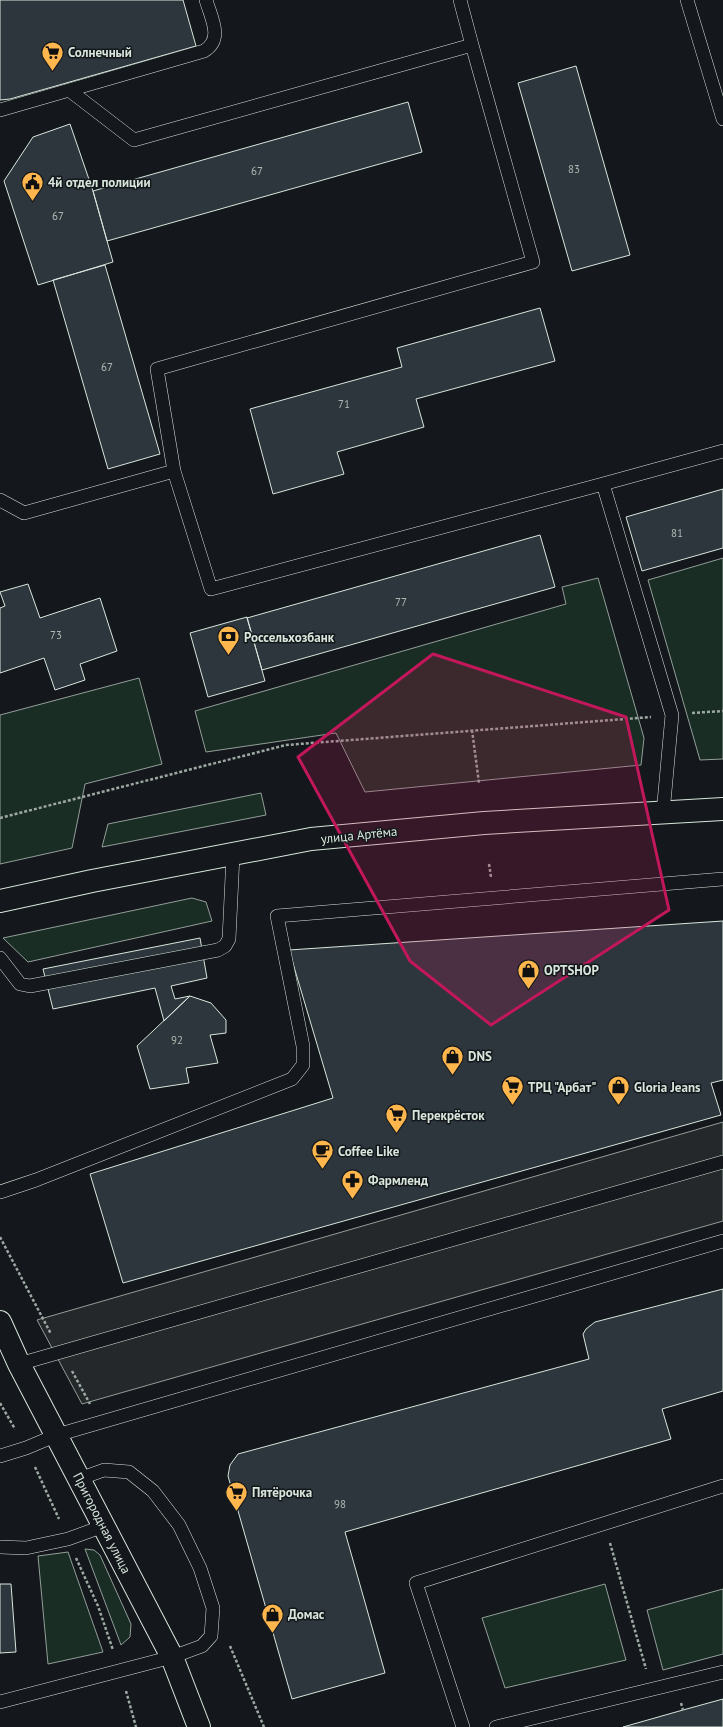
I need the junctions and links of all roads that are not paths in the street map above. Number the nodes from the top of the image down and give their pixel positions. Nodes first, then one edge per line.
1 (206, 0) edge
2 (460, 0) edge
3 (687, 0) edge
4 (472, 45) junction
5 (69, 90) junction
6 (0, 110) edge
7 (723, 119) edge
8 (723, 450) edge
9 (174, 471) junction
10 (603, 484) junction
11 (0, 500) edge
12 (723, 809) edge
13 (663, 813) junction
14 (233, 855) junction
15 (723, 879) edge
16 (0, 901) edge
17 (0, 958) edge
18 (723, 1162) edge
19 (0, 1192) edge
20 (723, 1241) edge
21 (0, 1322) edge
22 (19, 1364) junction
23 (57, 1435) junction
24 (0, 1456) edge
25 (79, 1479) junction
26 (723, 1486) edge
27 (104, 1526) junction
28 (0, 1547) edge
29 (172, 1657) junction
30 (723, 1672) edge
31 (0, 1702) edge
32 (198, 1727) edge
33 (463, 1727) edge
34 (496, 1727) edge

1 - 5 lane
2 - 4 lane
3 - 7 lane
4 - 5 lane
4 - 9 lane
5 - 6 lane
8 - 10 lane
9 - 10 lane
9 - 11 lane
10 - 13 lane
12 - 13 main road, улица Артёма
13 - 14 main road, улица Артёма
14 - 16 main road, улица Артёма
14 - 17 lane
15 - 19 lane
18 - 22 lane
20 - 23 lane
21 - 22 main road, Пригородная улица
22 - 23 main road, Пригородная улица
23 - 24 lane
23 - 25 main road, Пригородная улица
25 - 27 main road, Пригородная улица
25 - 29 lane
26 - 33 lane
27 - 28 lane
27 - 29 main road, Пригородная улица
29 - 31 lane
29 - 32 main road, Пригородная улица
30 - 34 lane

